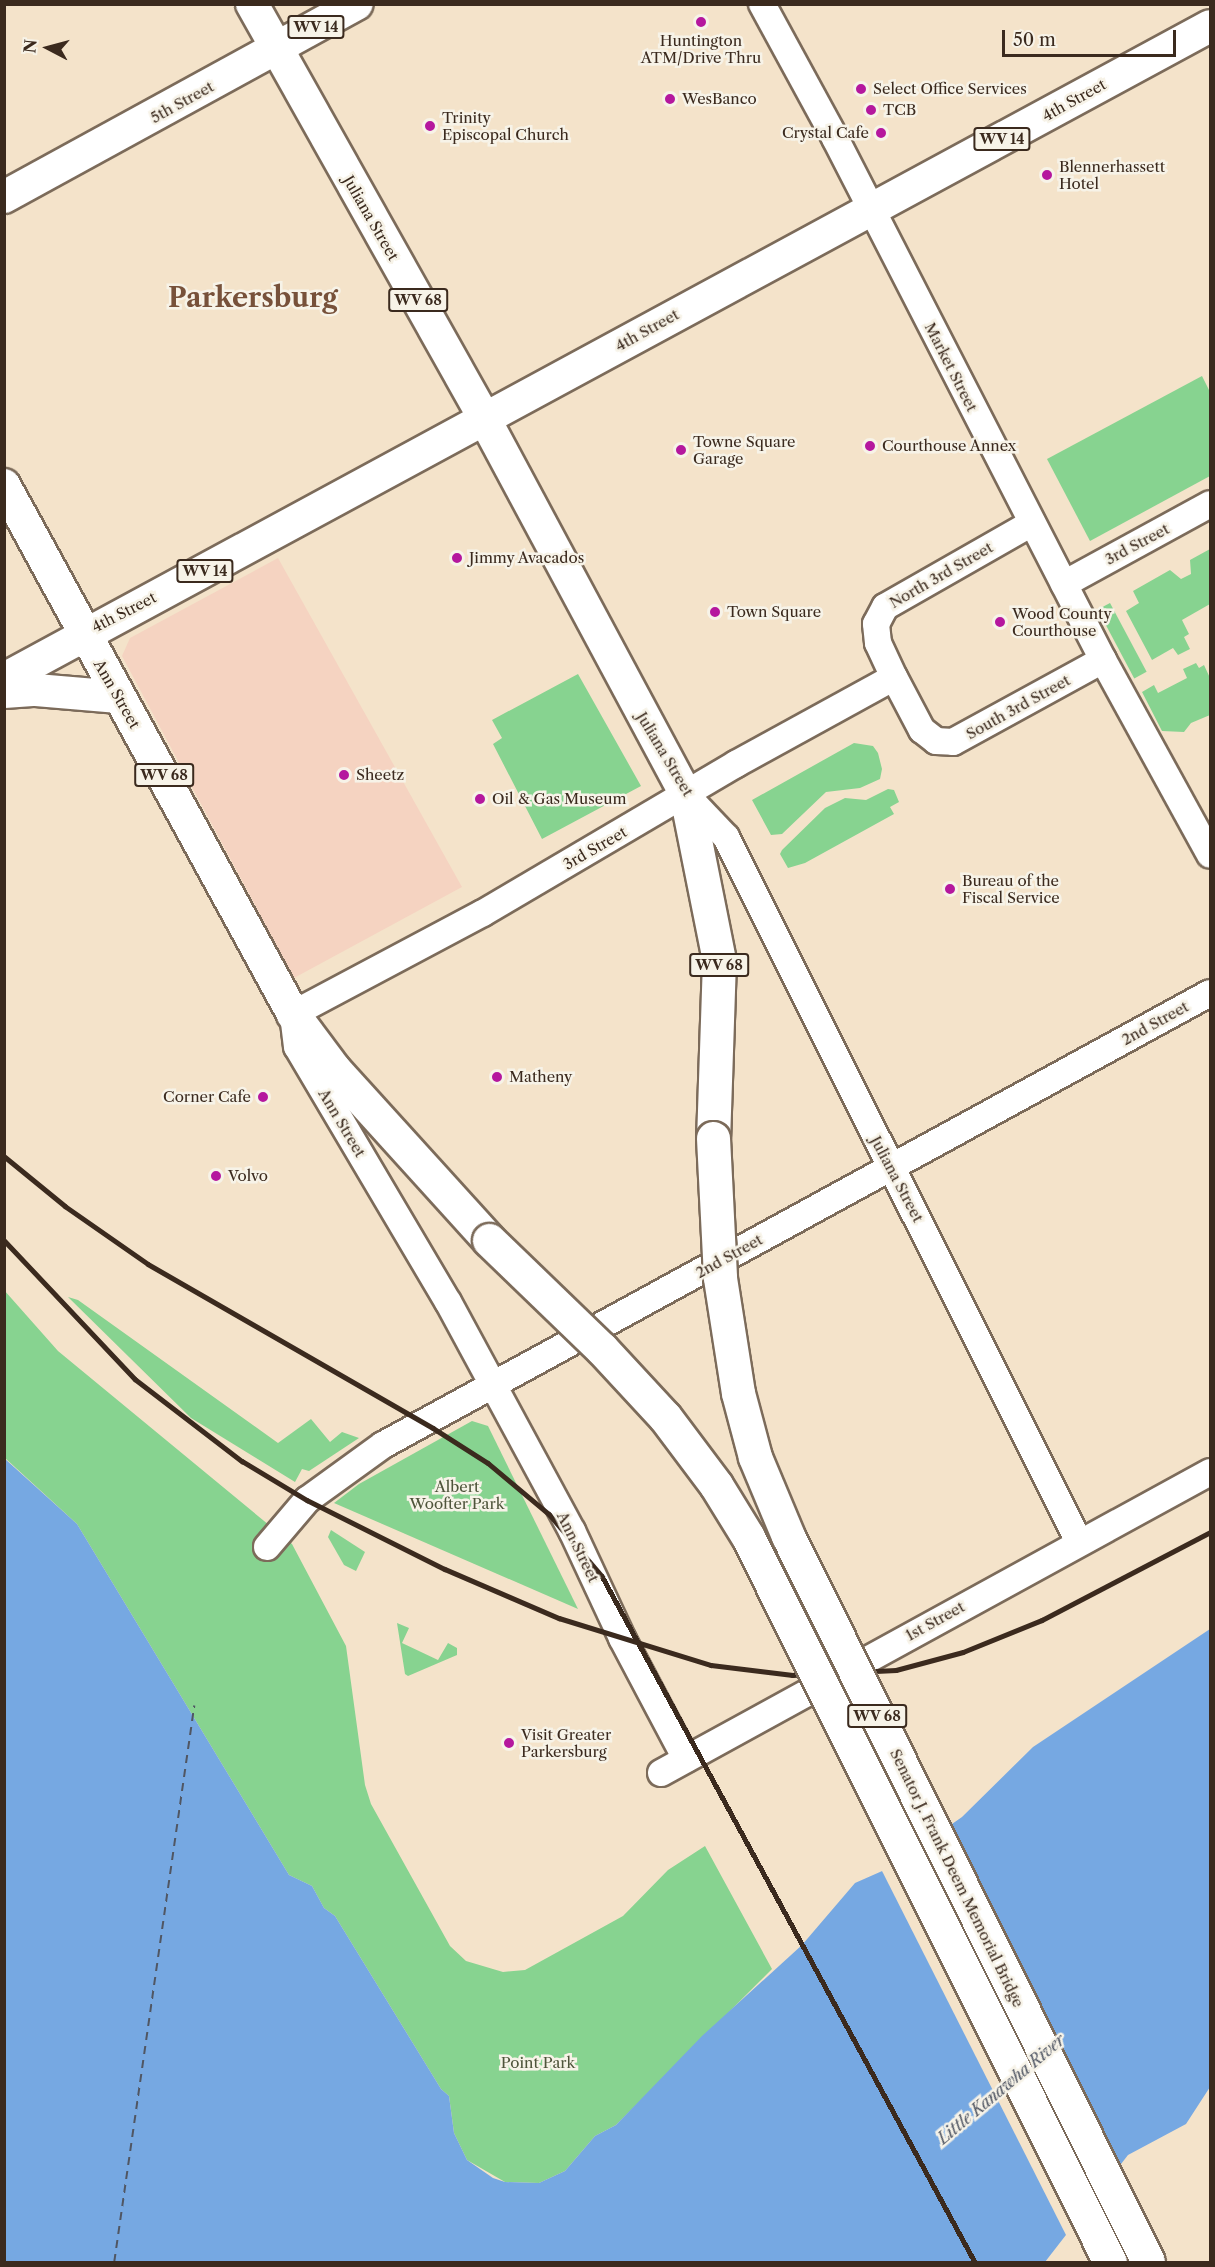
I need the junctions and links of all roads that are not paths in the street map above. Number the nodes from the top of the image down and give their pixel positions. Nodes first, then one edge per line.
1 (252, 4) edge
2 (357, 4) edge
3 (762, 4) edge
4 (1210, 26) edge
5 (275, 49) junction
6 (4, 197) edge
7 (869, 210) junction
8 (484, 418) junction
9 (4, 485) edge
10 (1210, 504) edge
11 (1032, 523) junction
12 (1064, 584) junction
13 (82, 634) junction
14 (1103, 660) junction
15 (894, 677) junction
16 (4, 679) edge
17 (4, 692) edge
18 (118, 697) junction
19 (686, 795) junction
20 (1210, 855) edge
21 (1210, 993) edge
22 (293, 1014) junction
23 (890, 1168) junction
24 (492, 1386) junction
25 (1210, 1472) edge
26 (1079, 1542) junction
27 (267, 1546) dead end
28 (686, 1759) junction
29 (662, 1773) dead end
30 (1110, 2262) edge
31 (1148, 2262) edge

1 - 5 main road, Juliana Street / WV 14
2 - 5 main road, 5th Street / WV 14
3 - 7 street, Market Street
4 - 7 main road, 4th Street / WV 14
5 - 6 main road, 5th Street
5 - 8 main road, Juliana Street / WV 68
7 - 8 main road, 4th Street / WV 14
7 - 11 street, Market Street
8 - 13 main road, 4th Street / WV 14
8 - 19 main road, Juliana Street / WV 68
9 - 13 main road, Ann Street
10 - 12 street, 3rd Street
11 - 12 street, Market Street
11 - 15 street, North 3rd Street
12 - 14 street, Market Street
13 - 16 main road, WV 14
13 - 18 main road, Ann Street
14 - 15 street, South 3rd Street
14 - 20 street, Market Street
15 - 19 street, 3rd Street
17 - 18 main road
18 - 22 main road, Ann Street / WV 68
19 - 22 street, 3rd Street
19 - 23 street, Juliana Street
19 - 31 highway, Senator J. Frank Deem Memorial Bridge / WV 68, bridge
21 - 23 street, 2nd Street
22 - 24 street, Ann Street
22 - 30 highway, WV 68, bridge
23 - 24 street, 2nd Street
23 - 26 street, Juliana Street
24 - 27 street, 2nd Street
24 - 28 street, Ann Street
25 - 26 street, 1st Street
26 - 28 street, 1st Street
28 - 29 street, 1st Street

